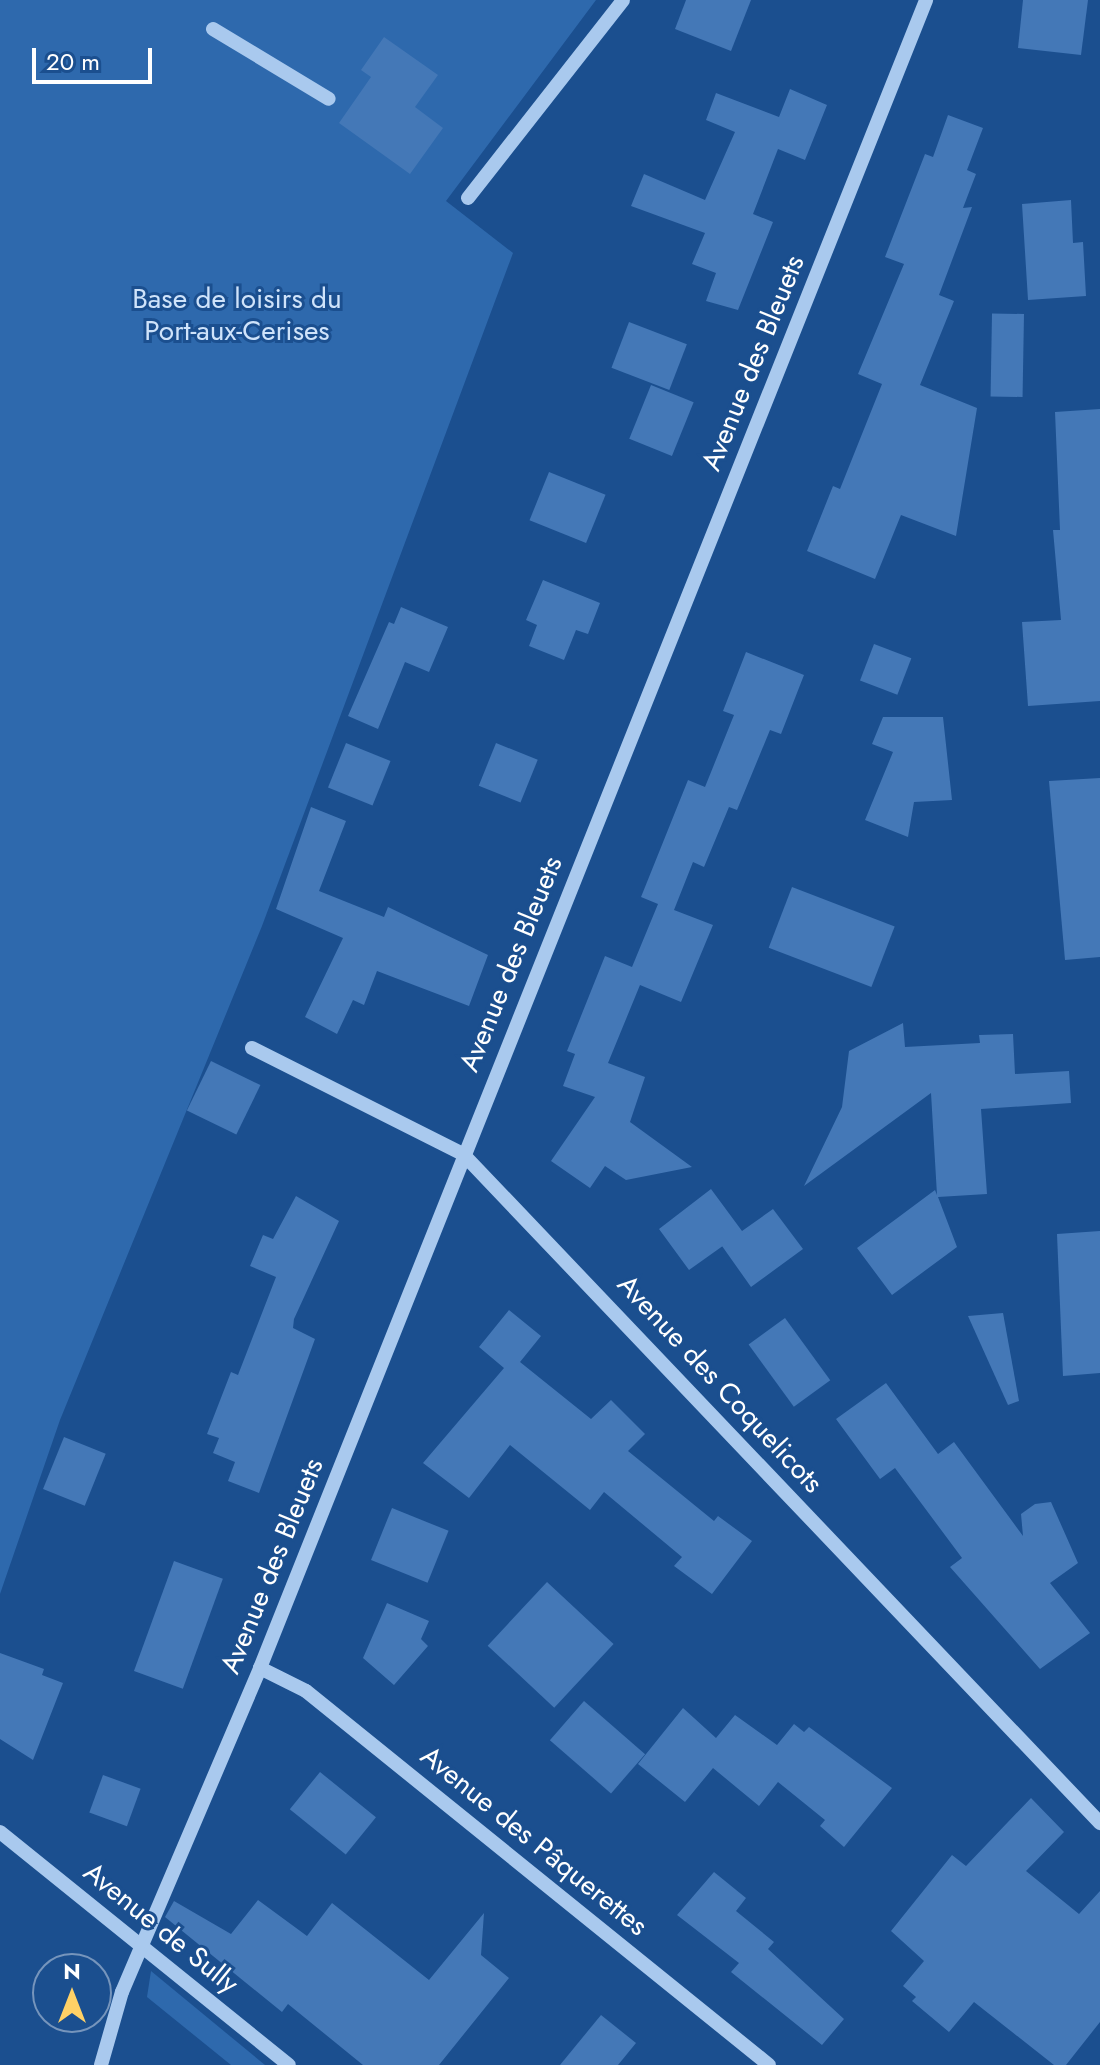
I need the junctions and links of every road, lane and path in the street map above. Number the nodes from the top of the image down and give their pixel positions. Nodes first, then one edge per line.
1 (623, 0) edge
2 (926, 0) edge
3 (213, 29) dead end
4 (329, 99) dead end
5 (468, 198) dead end
6 (252, 1048) dead end
7 (463, 1154) junction
8 (260, 1668) junction
9 (1100, 1823) edge
10 (0, 1832) edge
11 (141, 1946) junction
12 (101, 2065) edge
13 (289, 2065) edge
14 (769, 2065) edge

1 - 5 street
2 - 7 street, Avenue des Bleuets
3 - 4 street
6 - 7 street, Avenue des Coquelicots
7 - 8 street, Avenue des Bleuets
7 - 9 street, Avenue des Coquelicots
8 - 11 street, Avenue des Bleuets
8 - 14 street, Avenue des Pâquerettes
10 - 11 street, Avenue de Sully
11 - 12 street, Avenue des Bleuets
11 - 13 street, Avenue de Sully

